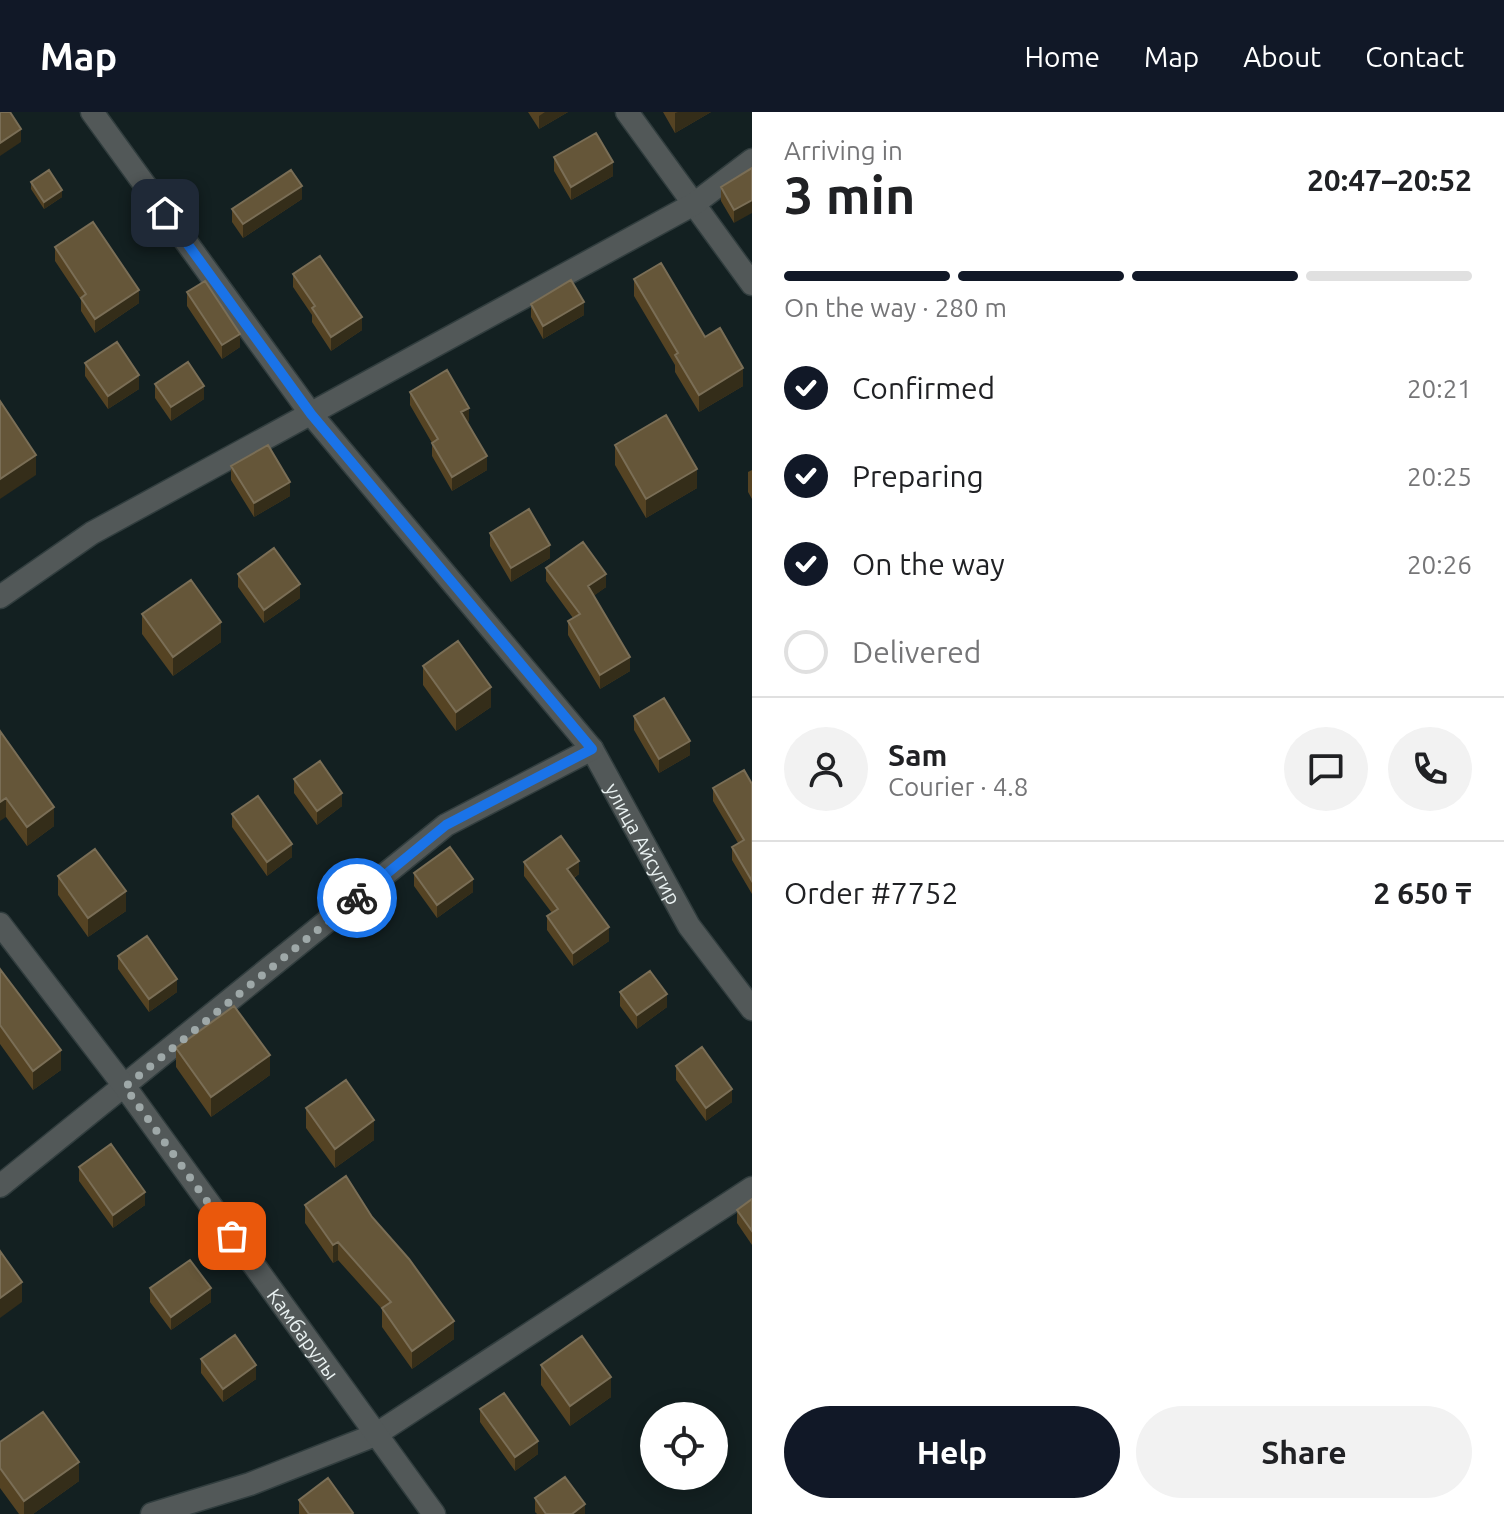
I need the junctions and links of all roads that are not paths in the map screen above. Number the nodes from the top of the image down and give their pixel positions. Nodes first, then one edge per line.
1 (92, 112) edge
2 (627, 112) edge
3 (752, 160) edge
4 (694, 204) junction
5 (752, 284) edge
6 (311, 414) junction
7 (0, 597) edge
8 (592, 749) junction
9 (0, 924) edge
10 (752, 1009) edge
11 (125, 1087) junction
12 (0, 1186) edge
13 (752, 1188) edge
14 (375, 1435) junction
15 (152, 1514) edge
16 (434, 1514) edge

1 - 6 street, улица Айсугир
2 - 4 street
3 - 4 street
4 - 5 street
4 - 6 street
6 - 7 street
6 - 8 street, улица Айсугир
8 - 10 street, улица Айсугир
8 - 11 street
9 - 11 street, Камбарулы
11 - 12 street
11 - 14 street, Камбарулы
13 - 14 street
14 - 15 street
14 - 16 street, Камбарулы

